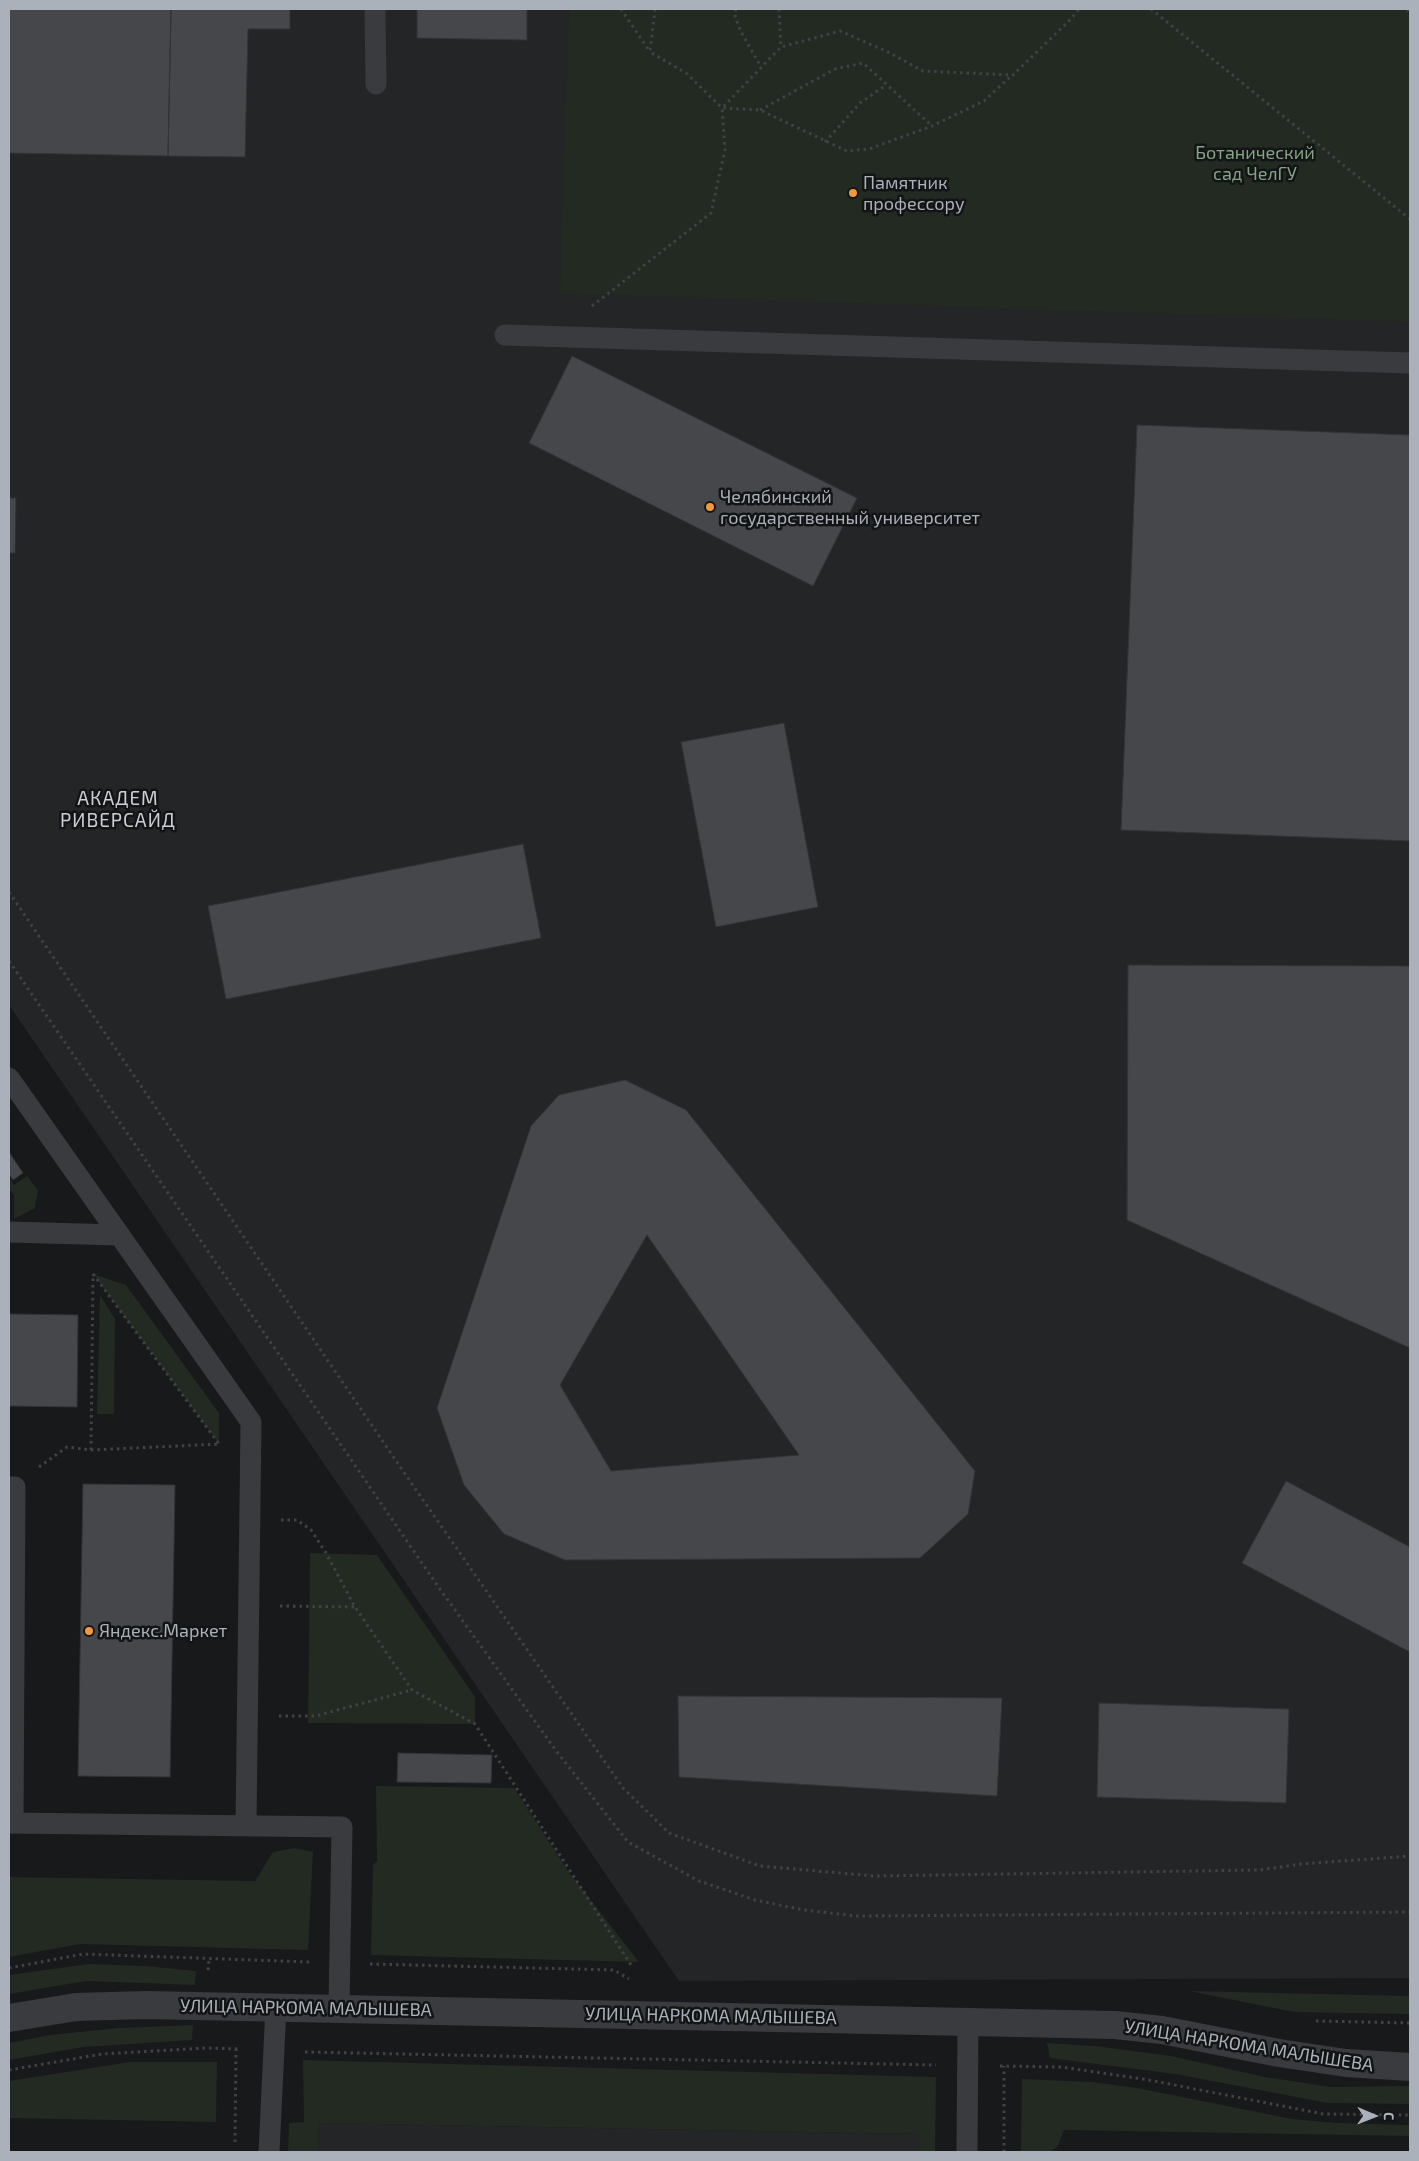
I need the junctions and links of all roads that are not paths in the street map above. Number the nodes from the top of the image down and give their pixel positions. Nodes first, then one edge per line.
1 (375, 9) edge
2 (376, 84) dead end
3 (505, 335) dead end
4 (1410, 363) edge
5 (9, 1078) edge
6 (9, 1232) edge
7 (118, 1235) junction
8 (12, 1487) edge
9 (11, 1823) edge
10 (246, 1825) junction
11 (276, 2007) junction
12 (339, 2008) junction
13 (9, 2018) edge
14 (968, 2021) junction
15 (1410, 2067) edge
16 (269, 2152) edge
17 (967, 2152) edge

1 - 2 lane
3 - 4 lane
5 - 7 lane
6 - 7 lane
7 - 10 lane
8 - 9 lane
9 - 10 lane
10 - 12 lane
11 - 12 street, УЛИЦА НАРКОМА МАЛЫШЕВА
11 - 13 street, УЛИЦА НАРКОМА МАЛЫШЕВА
11 - 16 lane
12 - 14 street, УЛИЦА НАРКОМА МАЛЫШЕВА
14 - 15 street, УЛИЦА НАРКОМА МАЛЫШЕВА
14 - 17 lane

